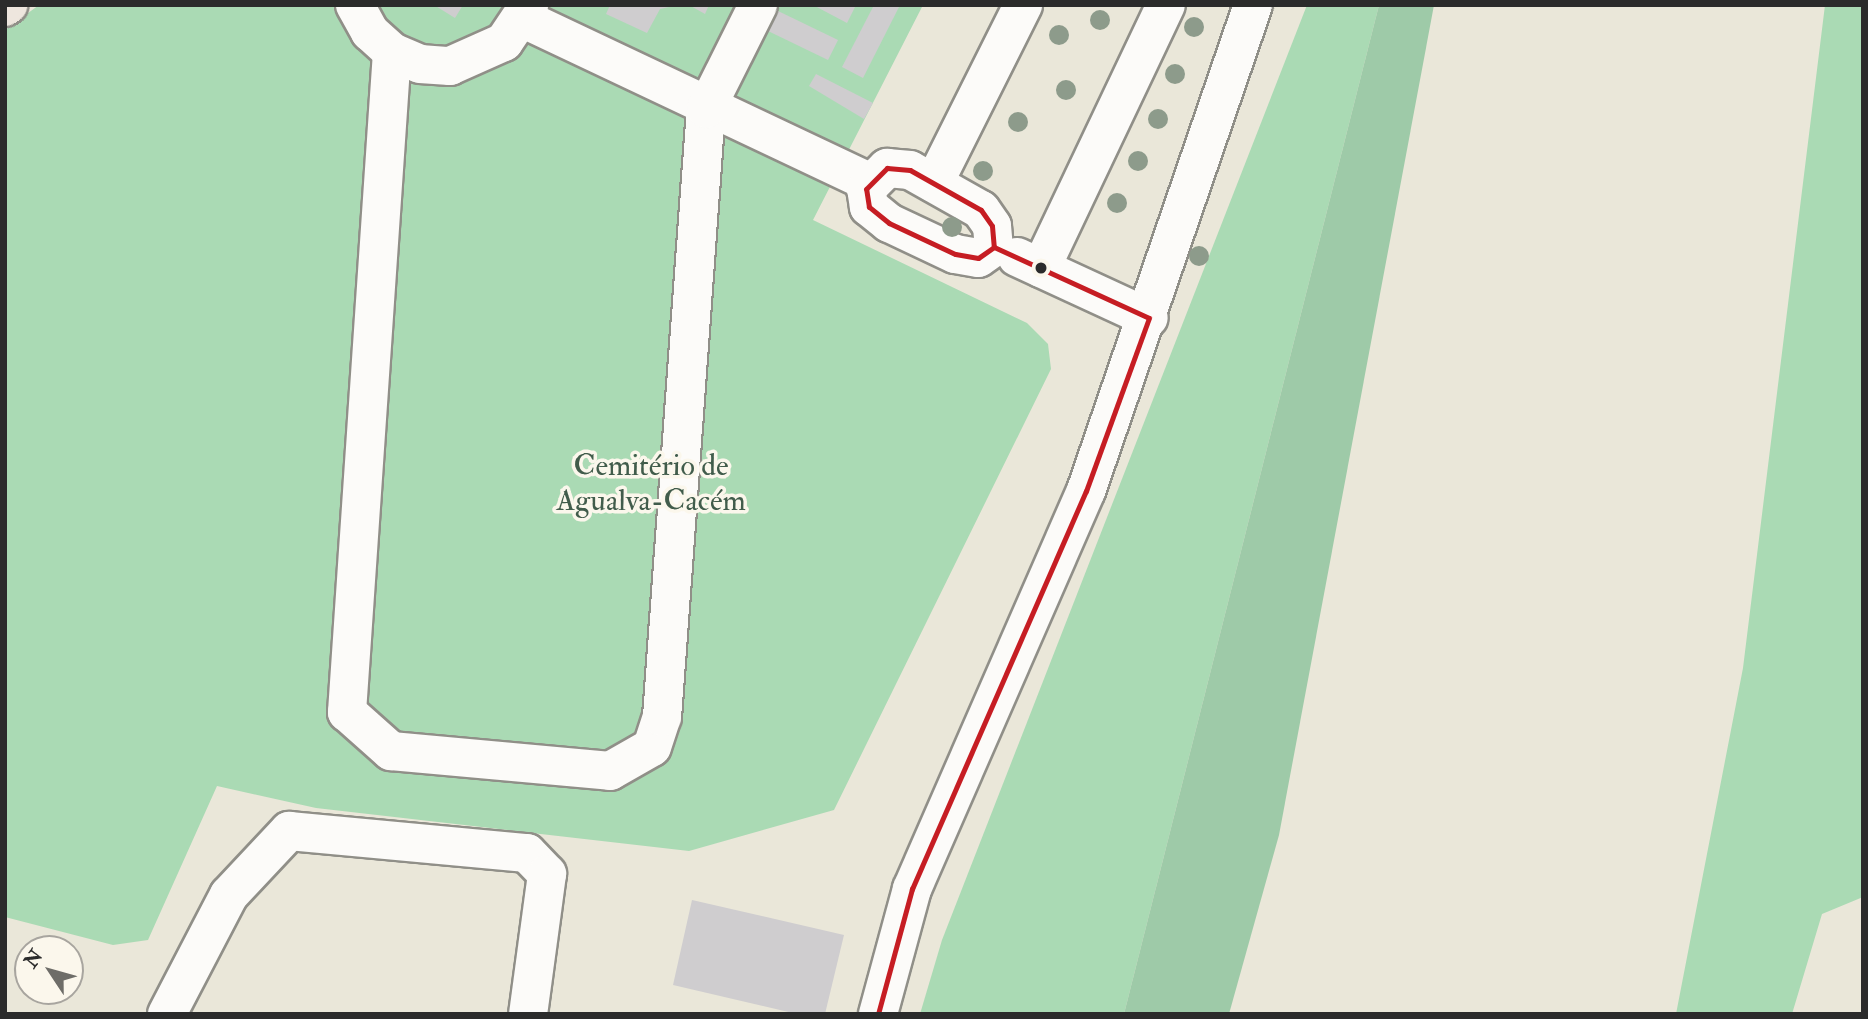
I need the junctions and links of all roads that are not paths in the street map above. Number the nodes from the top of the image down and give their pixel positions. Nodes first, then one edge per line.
1 (355, 5) edge
2 (758, 5) edge
3 (1023, 5) edge
4 (1166, 5) edge
5 (1253, 5) edge
6 (526, 12) edge
7 (392, 52) junction
8 (706, 109) junction
9 (855, 175) junction
10 (934, 183) junction
11 (994, 247) junction
12 (1041, 268) junction
13 (1149, 318) junction
14 (167, 1014) edge
15 (528, 1014) edge
16 (878, 1014) edge

1 - 7 street
2 - 8 street
3 - 10 street
4 - 12 street
5 - 13 street
6 - 7 street
6 - 8 street
7 - 8 street
8 - 9 street
9 - 10 street
9 - 11 street
10 - 11 street
11 - 12 street
12 - 13 street
13 - 16 street
14 - 15 street

